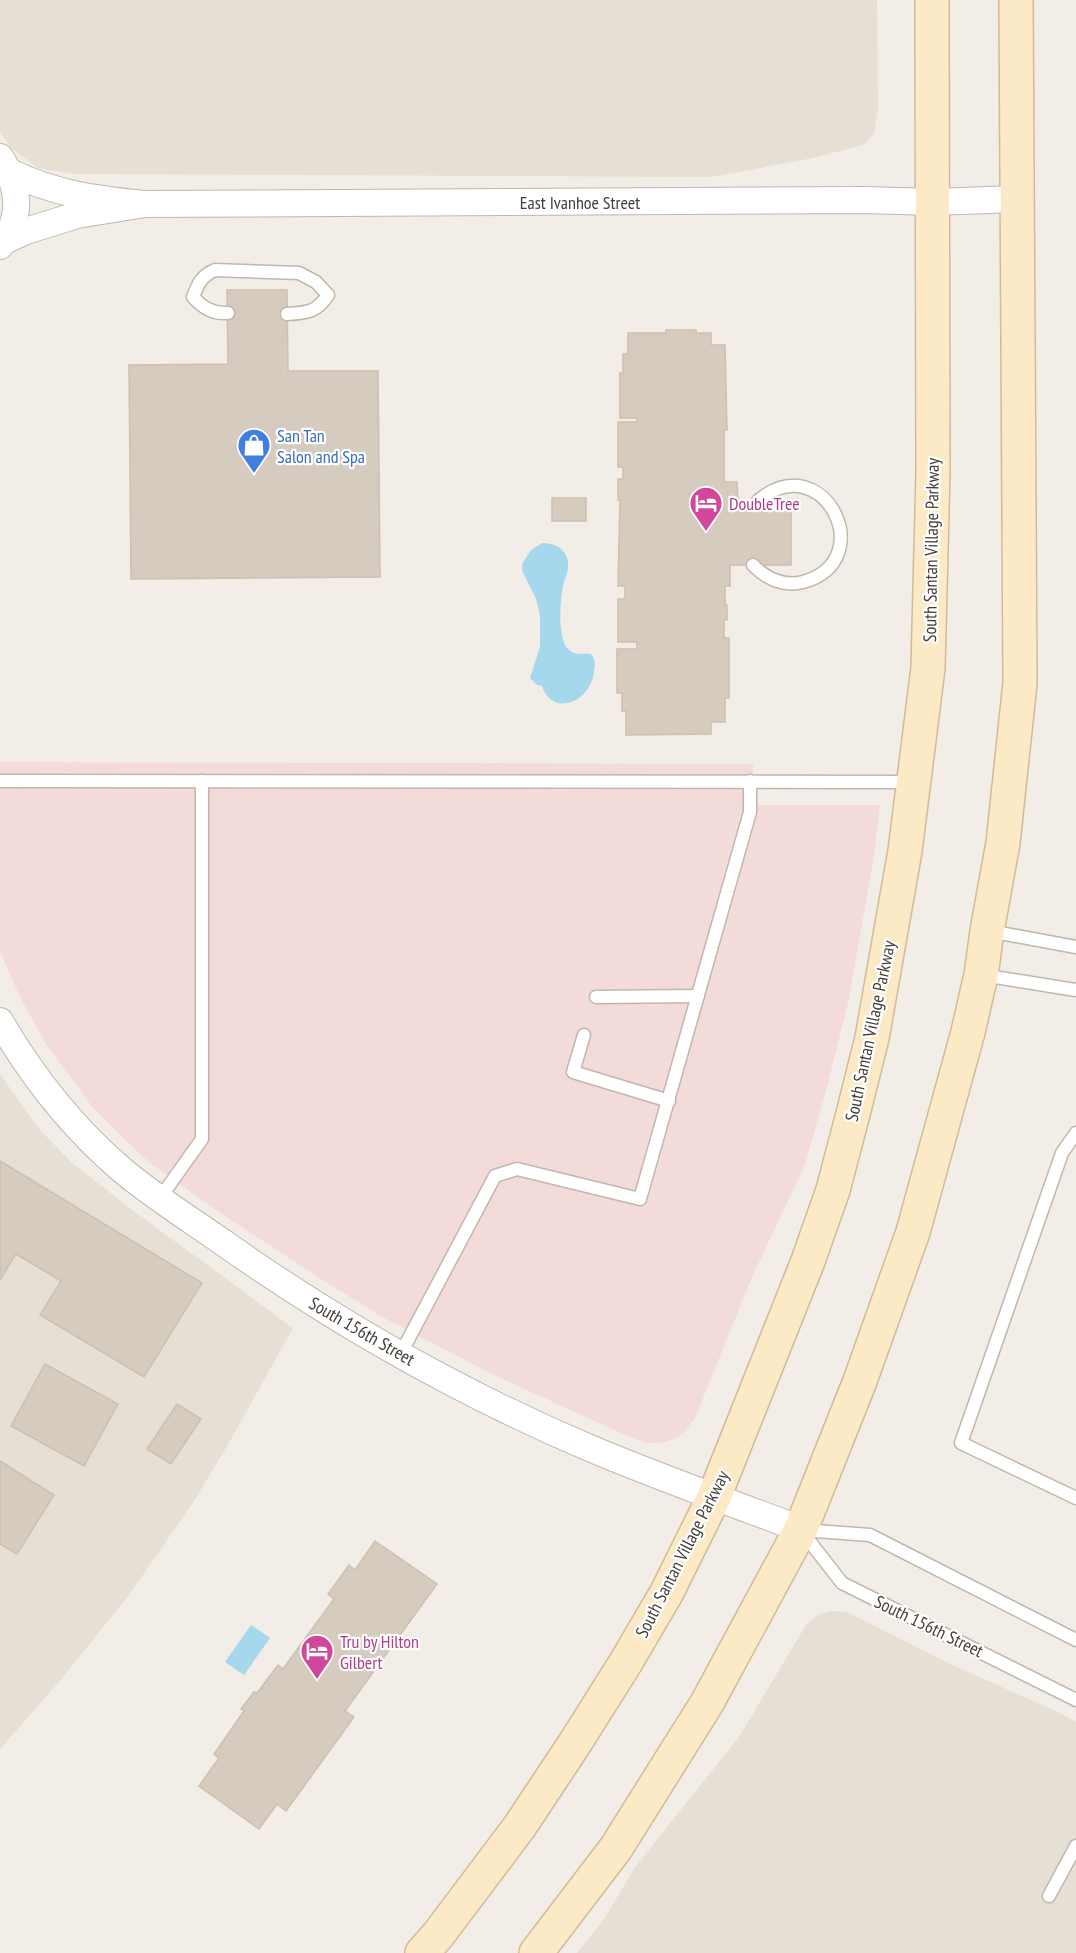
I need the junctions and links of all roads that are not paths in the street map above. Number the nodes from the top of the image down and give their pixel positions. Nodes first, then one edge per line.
1 (932, 0) edge
2 (1016, 0) edge
3 (5, 164) edge
4 (1016, 199) junction
5 (933, 202) junction
6 (145, 204) junction
7 (2, 243) edge
8 (228, 313) dead end
9 (287, 314) dead end
10 (758, 501) dead end
11 (753, 566) dead end
12 (0, 781) edge
13 (202, 781) junction
14 (750, 781) junction
15 (913, 782) junction
16 (987, 931) junction
17 (1076, 947) edge
18 (981, 975) junction
19 (1076, 990) edge
20 (698, 996) junction
21 (596, 997) dead end
22 (0, 1022) edge
23 (584, 1035) dead end
24 (669, 1101) junction
25 (1076, 1133) edge
26 (160, 1198) junction
27 (400, 1355) junction
28 (714, 1497) junction
29 (1076, 1498) edge
30 (801, 1529) junction
31 (1076, 1640) edge
32 (1076, 1700) edge
33 (1076, 1846) edge
34 (1049, 1896) dead end
35 (422, 1953) edge
36 (536, 1953) edge

1 - 5 main road, South Santan Village Parkway
2 - 4 main road
3 - 6 street, East Ivanhoe Street
3 - 7 street
4 - 5 street, East Ivanhoe Street
4 - 16 main road
5 - 6 street, East Ivanhoe Street
5 - 15 main road, South Santan Village Parkway
6 - 7 street, East Ivanhoe Street
8 - 9 lane
10 - 11 lane
12 - 13 lane
13 - 14 lane
13 - 26 lane
14 - 15 lane
14 - 20 lane
15 - 28 main road, South Santan Village Parkway
16 - 17 lane
16 - 18 main road
18 - 19 lane
18 - 30 main road
20 - 21 lane
20 - 24 lane
22 - 26 street, South 156th Street
23 - 24 lane
24 - 27 lane
25 - 29 lane
26 - 27 street, South 156th Street
27 - 28 street, South 156th Street
28 - 30 street, South 156th Street
28 - 35 main road, South Santan Village Parkway
30 - 31 lane, South 156th Street
30 - 32 lane, South 156th Street
30 - 36 main road
33 - 34 lane

